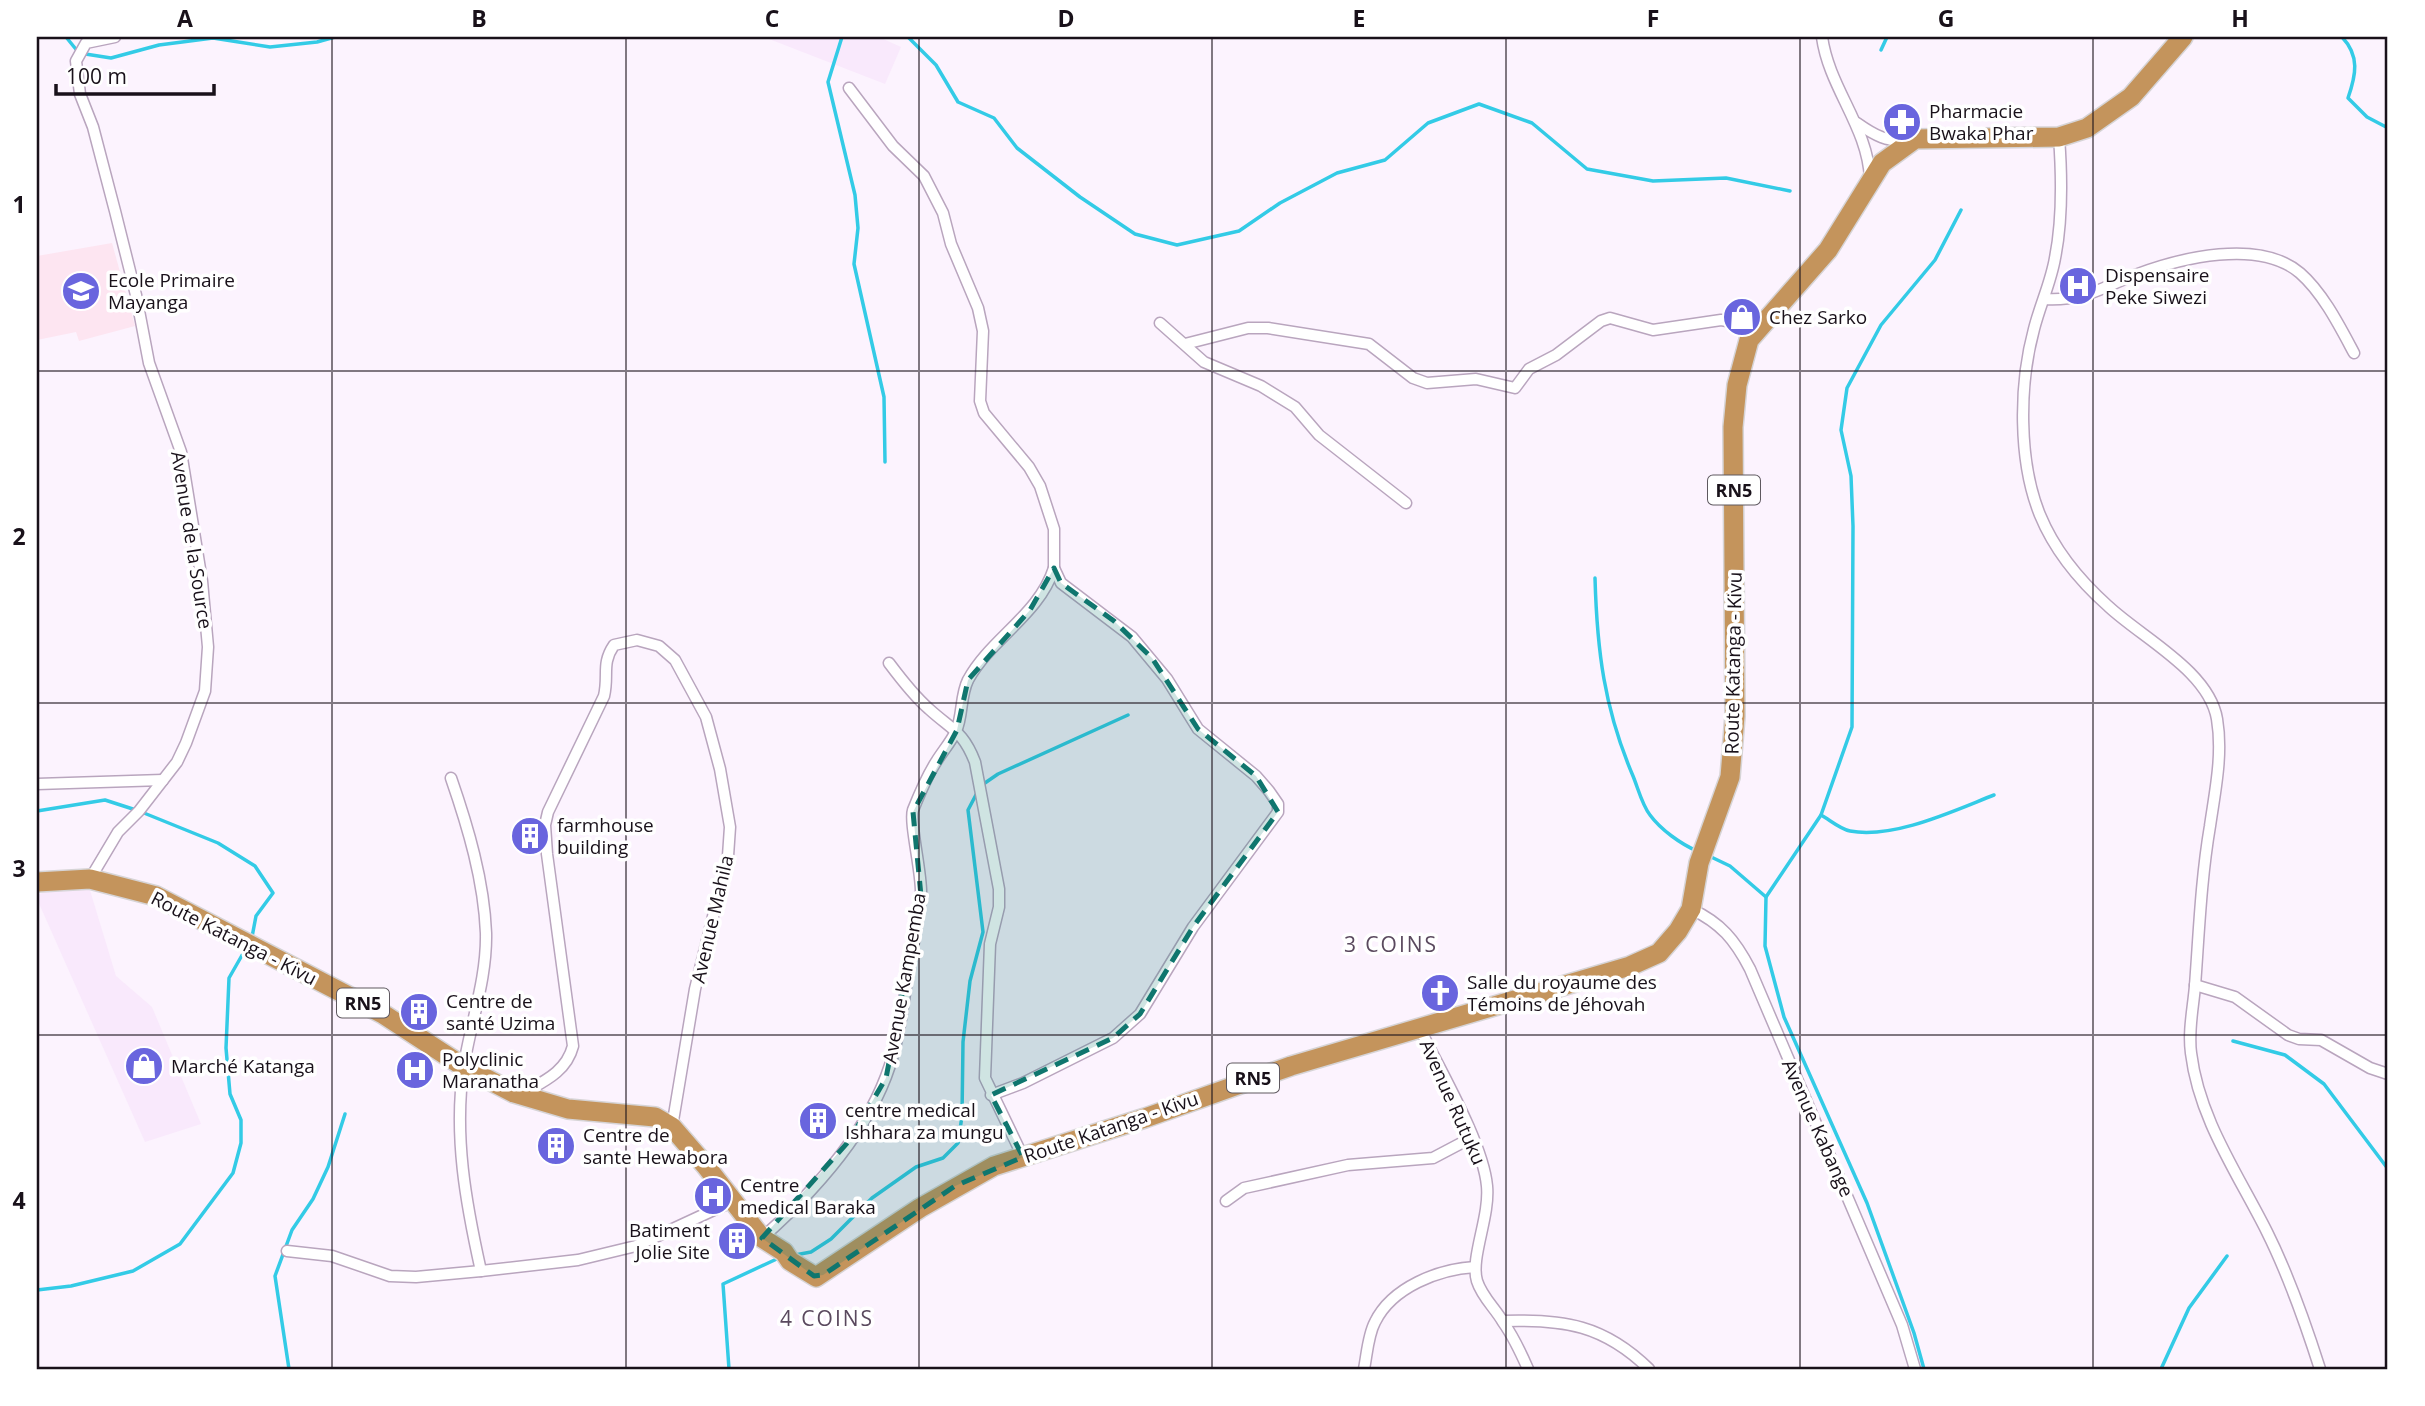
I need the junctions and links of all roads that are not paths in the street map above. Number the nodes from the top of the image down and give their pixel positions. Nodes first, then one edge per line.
1 (115, 37) edge
2 (1822, 37) edge
3 (2183, 37) edge
4 (849, 88) dead end
5 (1857, 122) junction
6 (2059, 137) junction
7 (1915, 139) junction
8 (1870, 182) junction
9 (2044, 299) junction
10 (1160, 323) dead end
11 (1758, 326) junction
12 (1185, 344) junction
13 (2354, 353) dead end
14 (1406, 503) dead end
15 (1054, 568) junction
16 (889, 663) dead end
17 (957, 730) junction
18 (451, 778) dead end
19 (163, 780) junction
20 (37, 784) edge
21 (90, 879) junction
22 (37, 882) edge
23 (1691, 909) junction
24 (2195, 985) junction
25 (1420, 1029) junction
26 (464, 1067) junction
27 (2388, 1074) edge
28 (992, 1095) junction
29 (520, 1096) junction
30 (672, 1128) junction
31 (1471, 1138) junction
32 (1023, 1157) junction
33 (1226, 1200) dead end
34 (731, 1202) junction
35 (761, 1238) junction
36 (287, 1251) dead end
37 (1475, 1267) junction
38 (481, 1271) junction
39 (1503, 1321) junction
40 (1364, 1369) edge
41 (1528, 1369) edge
42 (1649, 1369) edge
43 (1915, 1369) edge
44 (2320, 1369) edge

1 - 19 street, Avenue de la Source
2 - 5 street
3 - 6 highway
4 - 15 street
5 - 7 street
5 - 8 street
6 - 7 highway
6 - 9 street
7 - 8 highway, RN5
8 - 11 highway, Route Katanga - Kivu / RN5
9 - 13 street
9 - 24 street
10 - 12 street
11 - 12 street
11 - 23 highway, Route Katanga - Kivu / RN5
12 - 14 street
15 - 17 street
15 - 28 street
16 - 17 street
17 - 28 street
17 - 35 street, Avenue Kampemba
18 - 26 street
19 - 20 street
19 - 21 street, Avenue de la Source
21 - 22 highway, Route Katanga - Kivu / RN5
21 - 26 highway, Route Katanga - Kivu / RN5
23 - 25 highway, Route Katanga - Kivu / RN5
23 - 43 street, Avenue Kabange
24 - 27 street
24 - 44 street
25 - 31 street, Avenue Rutuku
25 - 32 highway, Route Katanga - Kivu / RN5
26 - 29 highway, Route Katanga - Kivu / RN5
26 - 38 street
28 - 32 street
29 - 30 highway, Route Katanga - Kivu / RN5
29 - 30 street, Avenue Mahila
30 - 34 highway, Route Katanga - Kivu / RN5
31 - 33 street
31 - 37 street, Avenue Rutuku
32 - 35 highway, Route Katanga - Kivu / RN5
34 - 35 highway, Route Katanga - Kivu / RN5
34 - 38 street
36 - 38 street
37 - 39 street
37 - 40 street
39 - 41 street
39 - 42 street

